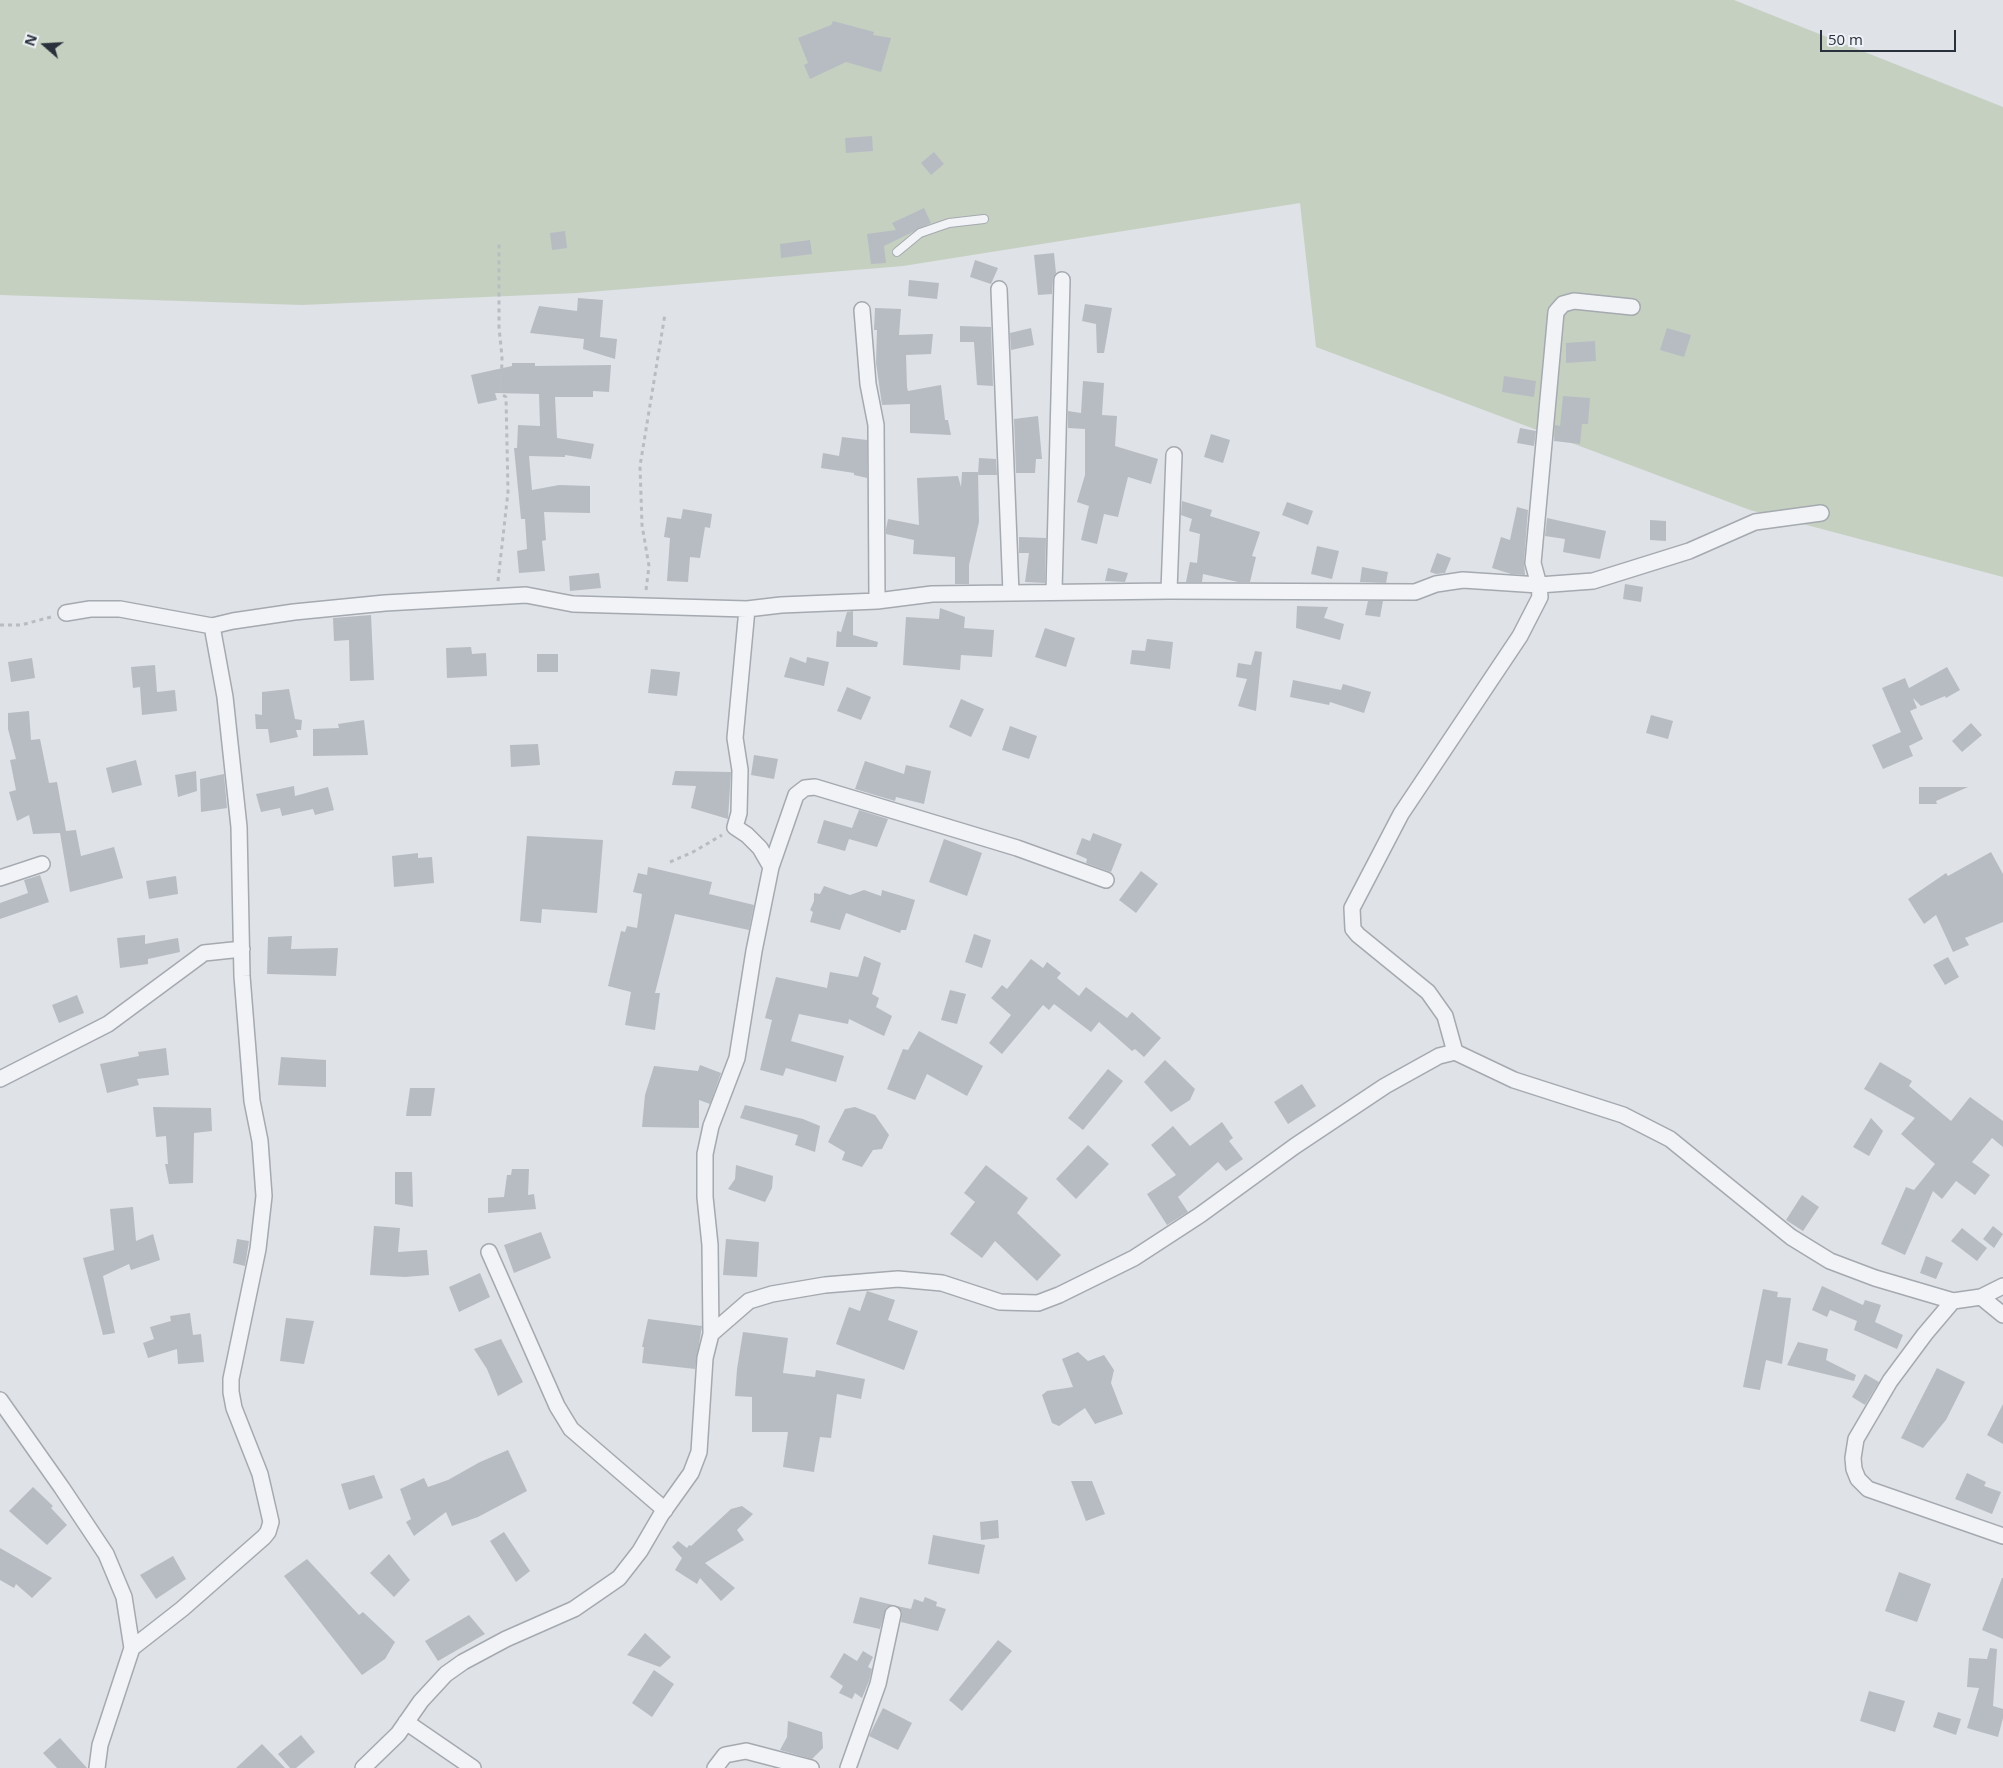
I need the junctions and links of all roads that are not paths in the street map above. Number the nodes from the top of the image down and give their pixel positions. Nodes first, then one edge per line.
1 (984, 219) dead end
2 (897, 252) dead end
3 (1062, 280) dead end
4 (999, 289) dead end
5 (1632, 307) dead end
6 (862, 310) dead end
7 (1174, 455) dead end
8 (1821, 513) dead end
9 (1540, 584) junction
10 (1054, 591) junction
11 (1169, 591) junction
12 (1011, 594) junction
13 (878, 600) junction
14 (747, 610) junction
15 (66, 613) road end
16 (212, 626) junction
17 (42, 864) dead end
18 (771, 866) junction
19 (0, 878) edge
20 (1106, 880) dead end
21 (242, 949) junction
22 (1455, 1052) junction
23 (0, 1079) edge
24 (489, 1252) dead end
25 (2003, 1286) edge
26 (1982, 1297) junction
27 (1953, 1301) junction
28 (2003, 1315) edge
29 (711, 1334) junction
30 (0, 1400) edge
31 (664, 1510) junction
32 (2003, 1536) edge
33 (893, 1614) dead end
34 (132, 1648) junction
35 (406, 1722) junction
36 (97, 1768) edge
37 (363, 1768) edge
38 (473, 1768) edge
39 (715, 1768) edge
40 (810, 1768) edge
41 (848, 1768) edge

1 - 2 lane
3 - 10 street
4 - 12 street
5 - 9 street
6 - 13 street
7 - 11 street
8 - 9 street
9 - 11 street
9 - 22 street
10 - 11 street
10 - 12 street
12 - 13 street
13 - 14 street
14 - 16 street
14 - 18 street
15 - 16 street
16 - 21 street
17 - 19 street
18 - 20 street
18 - 29 street
21 - 23 street
21 - 34 street
22 - 27 street
22 - 29 street
24 - 31 street
25 - 26 street
26 - 27 street
26 - 28 street
27 - 32 street
29 - 31 street
30 - 34 street
31 - 35 street
33 - 41 street
34 - 36 street
35 - 37 street
35 - 38 street
39 - 40 street

